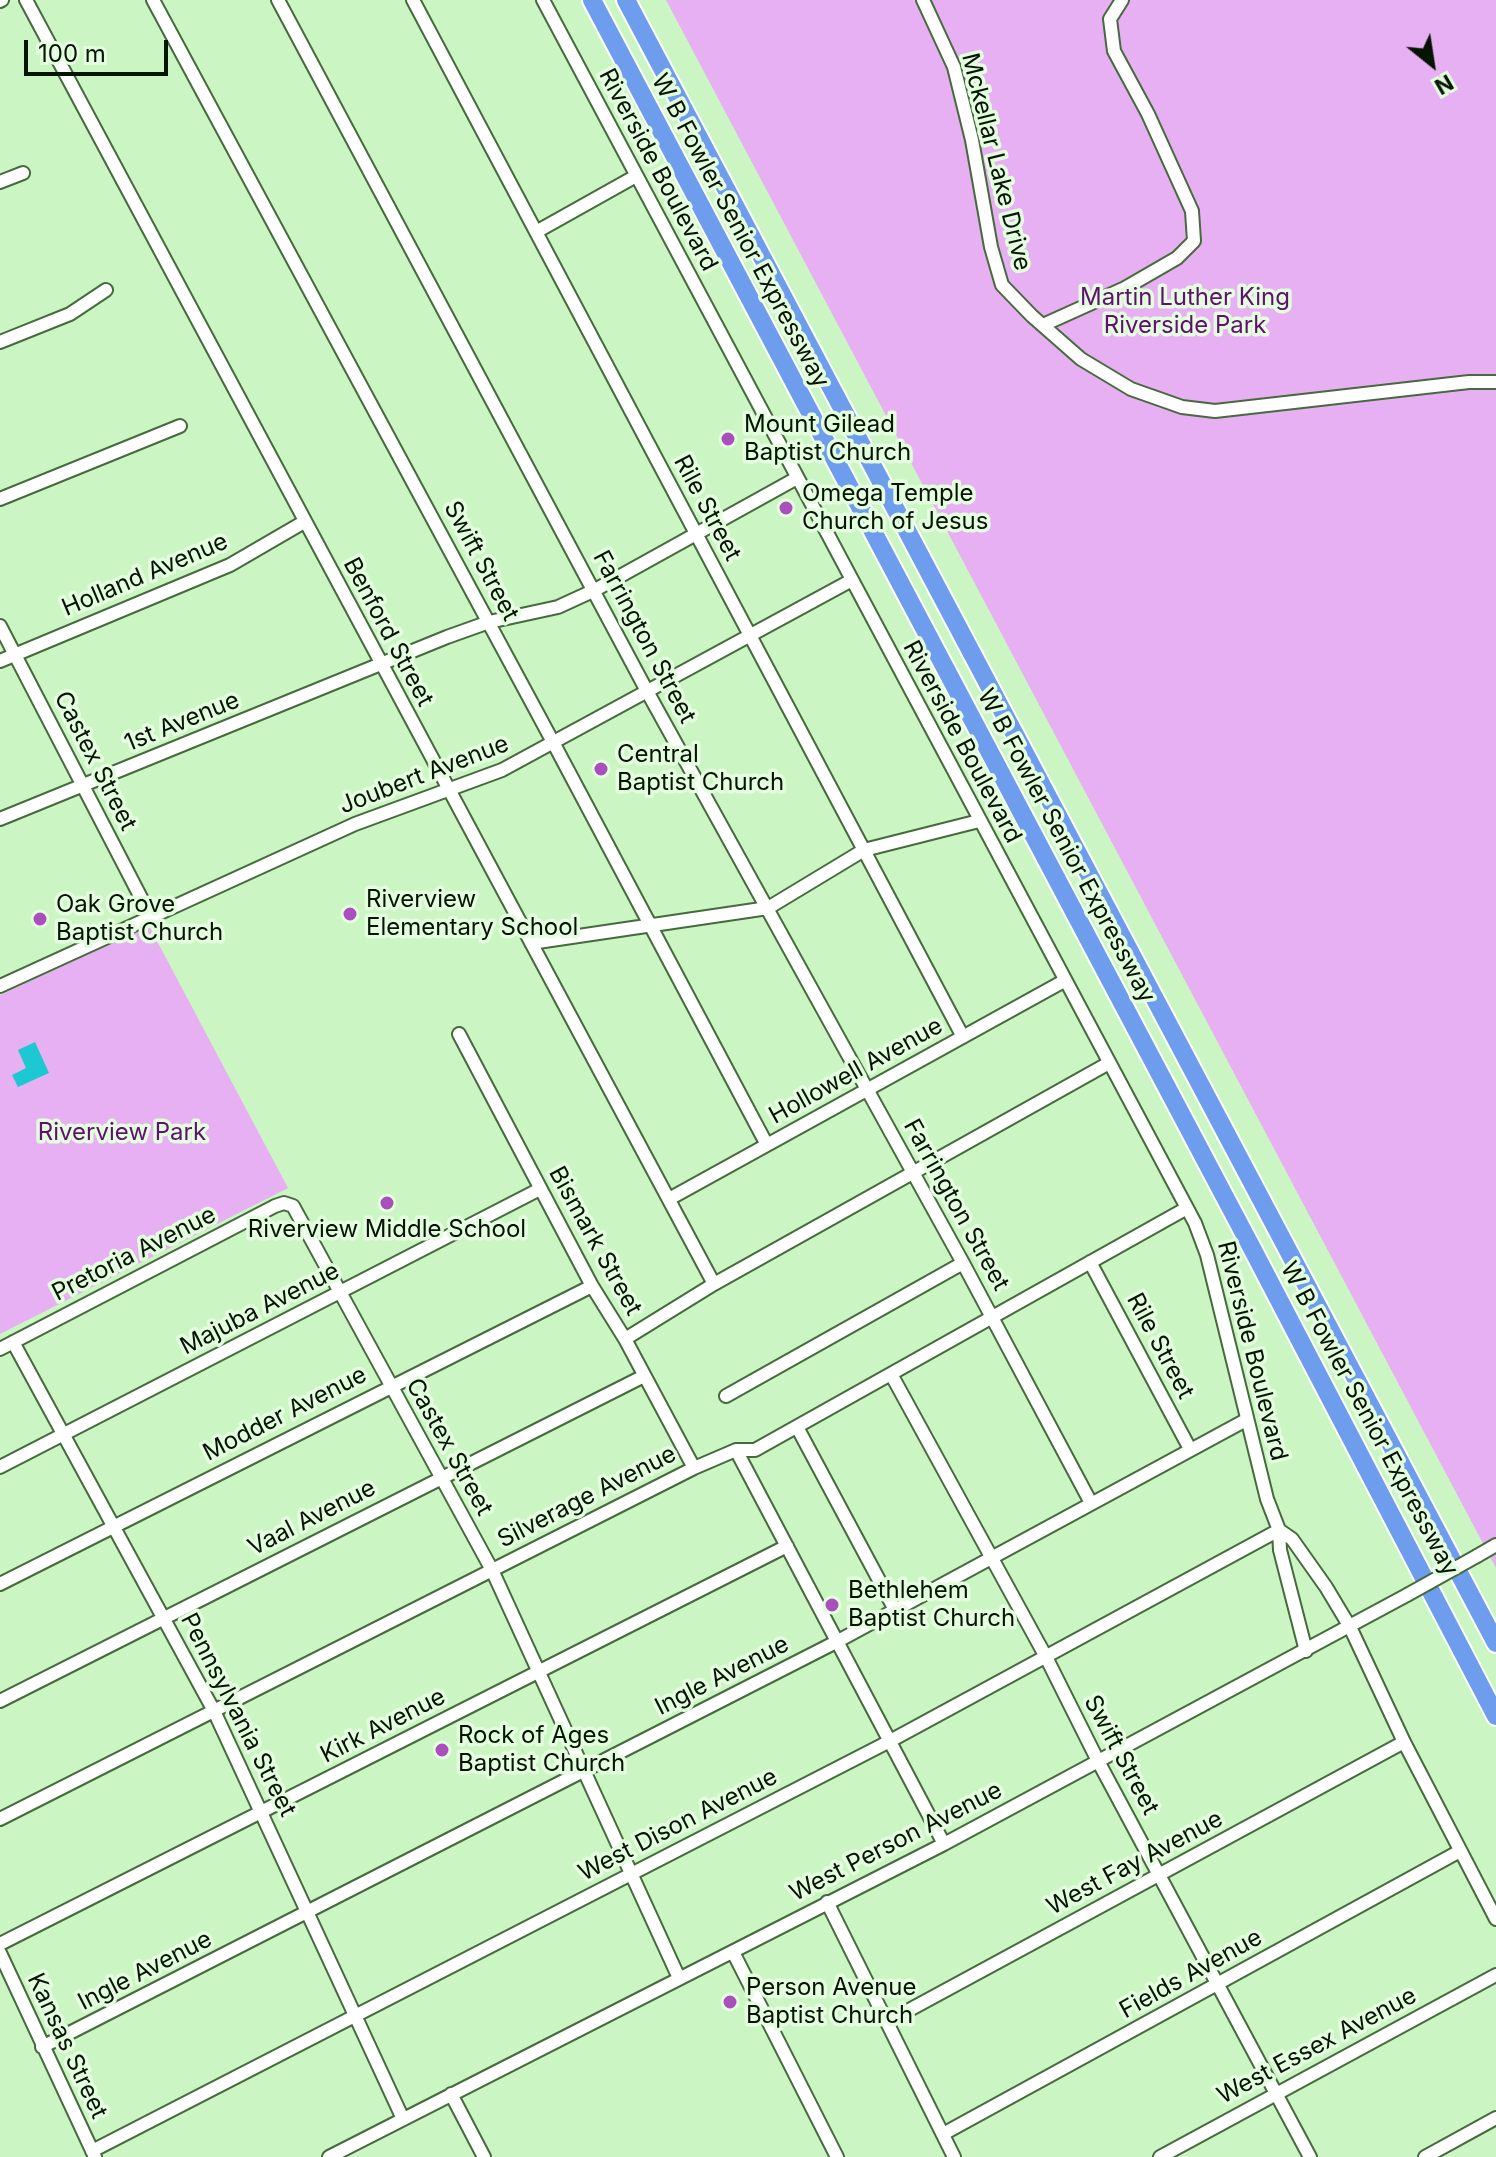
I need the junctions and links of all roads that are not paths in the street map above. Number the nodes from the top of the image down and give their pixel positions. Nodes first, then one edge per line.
1 (26, 0) edge
2 (153, 0) edge
3 (278, 0) edge
4 (413, 0) edge
5 (543, 0) edge
6 (592, 0) edge
7 (626, 0) edge
8 (923, 0) edge
9 (1122, 0) edge
10 (23, 173) dead end
11 (636, 176) junction
12 (0, 182) edge
13 (536, 232) junction
14 (106, 290) dead end
15 (1043, 325) junction
16 (0, 342) edge
17 (1496, 382) edge
18 (180, 426) dead end
19 (797, 478) junction
20 (0, 499) edge
21 (304, 522) junction
22 (696, 534) junction
23 (852, 580) junction
24 (595, 590) junction
25 (489, 622) junction
26 (0, 626) edge
27 (750, 636) junction
28 (15, 655) junction
29 (0, 661) edge
30 (380, 664) junction
31 (648, 693) junction
32 (554, 744) junction
33 (83, 786) junction
34 (450, 790) junction
35 (0, 819) edge
36 (979, 821) junction
37 (864, 850) junction
38 (768, 908) junction
39 (151, 917) junction
40 (651, 926) junction
41 (531, 943) junction
42 (1064, 981) junction
43 (0, 986) edge
44 (459, 1034) dead end
45 (963, 1037) junction
46 (1109, 1063) junction
47 (867, 1090) junction
48 (767, 1145) junction
49 (914, 1173) junction
50 (540, 1189) junction
51 (669, 1199) junction
52 (290, 1204) joint
53 (1187, 1208) junction
54 (1090, 1262) junction
55 (963, 1263) junction
56 (714, 1284) junction
57 (592, 1286) junction
58 (340, 1293) junction
59 (993, 1317) junction
60 (625, 1339) junction
61 (13, 1342) junction
62 (0, 1349) edge
63 (891, 1374) junction
64 (644, 1376) junction
65 (391, 1385) junction
66 (726, 1396) dead end
67 (1246, 1420) junction
68 (797, 1427) junction
69 (64, 1434) junction
70 (1190, 1449) junction
71 (736, 1450) junction
72 (0, 1467) edge
73 (694, 1468) junction
74 (441, 1477) junction
75 (1091, 1503) junction
76 (114, 1526) junction
77 (1279, 1530) junction
78 (1496, 1545) edge
79 (787, 1546) junction
80 (991, 1558) junction
81 (492, 1570) junction
82 (0, 1584) edge
83 (895, 1610) junction
84 (165, 1617) junction
85 (1350, 1627) junction
86 (838, 1641) junction
87 (1496, 1643) edge
88 (1306, 1651) junction
89 (1046, 1657) junction
90 (540, 1671) junction
91 (0, 1701) edge
92 (214, 1711) junction
93 (1496, 1716) edge
94 (890, 1741) junction
95 (1404, 1742) junction
96 (1098, 1761) junction
97 (585, 1772) junction
98 (263, 1812) junction
99 (0, 1819) edge
100 (944, 1844) junction
101 (1460, 1851) junction
102 (631, 1874) junction
103 (1159, 1875) junction
104 (827, 1902) junction
105 (309, 1913) junction
106 (1496, 1919) edge
107 (0, 1944) edge
108 (733, 1952) junction
109 (0, 1953) edge
110 (1496, 1975) edge
111 (679, 1978) junction
112 (1218, 1985) junction
113 (355, 2015) junction
114 (887, 2022) junction
115 (42, 2047) junction
116 (1277, 2093) junction
117 (451, 2094) junction
118 (1496, 2118) edge
119 (403, 2119) junction
120 (943, 2134) junction
121 (93, 2154) edge
122 (329, 2157) edge
123 (484, 2157) edge
124 (837, 2157) edge
125 (954, 2157) edge
126 (1160, 2157) edge
127 (1310, 2157) edge
128 (1425, 2157) edge

1 - 21 street, Benford Street
2 - 25 street, Swift Street
3 - 24 street, Farrington Street
4 - 13 street, Rile Street
5 - 11 street, Riverside Boulevard
6 - 93 highway, W B Fowler Senior Expressway
7 - 87 highway, W B Fowler Senior Expressway
8 - 15 street, Mckellar Lake Drive
9 - 15 street
10 - 12 street
11 - 13 street
11 - 19 street, Riverside Boulevard
13 - 22 street, Rile Street
14 - 16 street
15 - 17 street, Mckellar Lake Drive
18 - 20 street
19 - 22 street, 1st Avenue
19 - 23 street, Riverside Boulevard
21 - 28 street, Holland Avenue
21 - 30 street, Benford Street
22 - 24 street, 1st Avenue
22 - 27 street, Rile Street
23 - 27 street, Joubert Avenue
23 - 36 street, Riverside Boulevard
24 - 25 street, 1st Avenue
24 - 31 street, Farrington Street
25 - 30 street, 1st Avenue
25 - 32 street, Swift Street
26 - 28 street, Castex Street
27 - 31 street, Joubert Avenue
27 - 37 street, Rile Street
28 - 29 street, Holland Avenue
28 - 33 street, Castex Street
30 - 33 street, 1st Avenue
30 - 34 street, Benford Street
31 - 32 street, Joubert Avenue
31 - 38 street, Farrington Street
32 - 34 street, Joubert Avenue
32 - 40 street, Swift Street
33 - 35 street, 1st Avenue
33 - 39 street, Castex Street
34 - 39 street, Joubert Avenue
34 - 41 street, Benford Street
36 - 37 street
36 - 42 street, Riverside Boulevard
37 - 38 street
37 - 45 street, Rile Street
38 - 40 street
38 - 47 street, Farrington Street
39 - 43 street, Joubert Avenue
40 - 41 street
40 - 48 street, Swift Street
41 - 51 street, Benford Street
42 - 45 street, Hollowell Avenue
42 - 46 street, Riverside Boulevard
44 - 50 street, Bismark Street
45 - 47 street, Hollowell Avenue
46 - 49 street
46 - 53 street, Riverside Boulevard
47 - 48 street, Hollowell Avenue
47 - 49 street, Farrington Street
48 - 51 street, Hollowell Avenue
49 - 55 street, Farrington Street
49 - 56 street
50 - 57 street, Bismark Street
50 - 58 street, Majuba Avenue
51 - 56 street, Benford Street
52 - 58 street, Castex Street
52 - 61 street, Pretoria Avenue
53 - 54 street, Silverage Avenue
53 - 67 street, Riverside Boulevard
54 - 59 street, Silverage Avenue
54 - 70 street, Rile Street
55 - 59 street, Farrington Street
55 - 66 street
56 - 60 street
57 - 60 street, Bismark Street
57 - 65 street, Modder Avenue
58 - 65 street, Castex Street
58 - 69 street, Majuba Avenue
59 - 63 street, Silverage Avenue
59 - 75 street, Farrington Street
60 - 64 street, Bismark Street
61 - 62 street, Pretoria Avenue
61 - 69 street, Pennsylvania Street
63 - 68 street, Silverage Avenue
63 - 80 street, Swift Street
64 - 73 street, Bismark Street
64 - 74 street, Vaal Avenue
65 - 74 street, Castex Street
65 - 76 street, Modder Avenue
67 - 70 street, Ingle Avenue
67 - 77 street, Riverside Boulevard
68 - 71 street, Silverage Avenue
68 - 83 street
69 - 72 street, Majuba Avenue
69 - 76 street, Pennsylvania Street
70 - 75 street, Ingle Avenue
71 - 73 street, Silverage Avenue
71 - 79 street
73 - 81 street, Silverage Avenue
74 - 81 street, Castex Street
74 - 84 street, Vaal Avenue
75 - 80 street, Ingle Avenue
76 - 82 street, Modder Avenue
76 - 84 street, Pennsylvania Street
77 - 85 street, Riverside Boulevard
77 - 88 street, Riverside Boulevard
77 - 89 street, West Dison Avenue
78 - 85 street, West Person Avenue, bridge
79 - 86 street
79 - 90 street, Kirk Avenue
80 - 83 street, Ingle Avenue
80 - 89 street, Swift Street
81 - 90 street, Castex Street
81 - 92 street, Silverage Avenue
83 - 86 street, Ingle Avenue
84 - 91 street, Vaal Avenue
84 - 92 street, Pennsylvania Street
85 - 88 street, West Person Avenue
85 - 95 street, Riverside Boulevard
86 - 94 street
86 - 97 street, Ingle Avenue
88 - 96 street, West Person Avenue
89 - 94 street, West Dison Avenue
89 - 96 street, Swift Street
90 - 97 street, Castex Street
90 - 98 street, Kirk Avenue
92 - 98 street, Pennsylvania Street
92 - 99 street, Silverage Avenue
94 - 100 street
94 - 102 street, West Dison Avenue
95 - 101 street, Riverside Boulevard
95 - 103 street, West Fay Avenue
96 - 100 street, West Person Avenue
96 - 103 street, Swift Street
97 - 102 street, Castex Street
97 - 105 street, Ingle Avenue
98 - 105 street, Pennsylvania Street
98 - 107 street, Kirk Avenue
100 - 104 street, West Person Avenue
101 - 106 street, Riverside Boulevard
101 - 112 street, Fields Avenue
102 - 111 street, Castex Street
102 - 113 street, West Dison Avenue
103 - 112 street, Swift Street
103 - 114 street, West Fay Avenue
104 - 108 street, West Person Avenue
104 - 114 street
105 - 113 street, Pennsylvania Street
105 - 115 street, Ingle Avenue
108 - 111 street, West Person Avenue
108 - 124 street
109 - 115 street, Kansas Street
110 - 116 street, West Essex Avenue
111 - 117 street, West Person Avenue
112 - 116 street, Swift Street
112 - 120 street, Fields Avenue
113 - 119 street, Pennsylvania Street
113 - 121 street, West Dison Avenue
114 - 120 street
115 - 121 street, Kansas Street
116 - 126 street, West Essex Avenue
116 - 127 street, Swift Street
117 - 119 street, West Person Avenue
117 - 123 street
118 - 128 street
119 - 122 street, West Person Avenue
120 - 125 street

